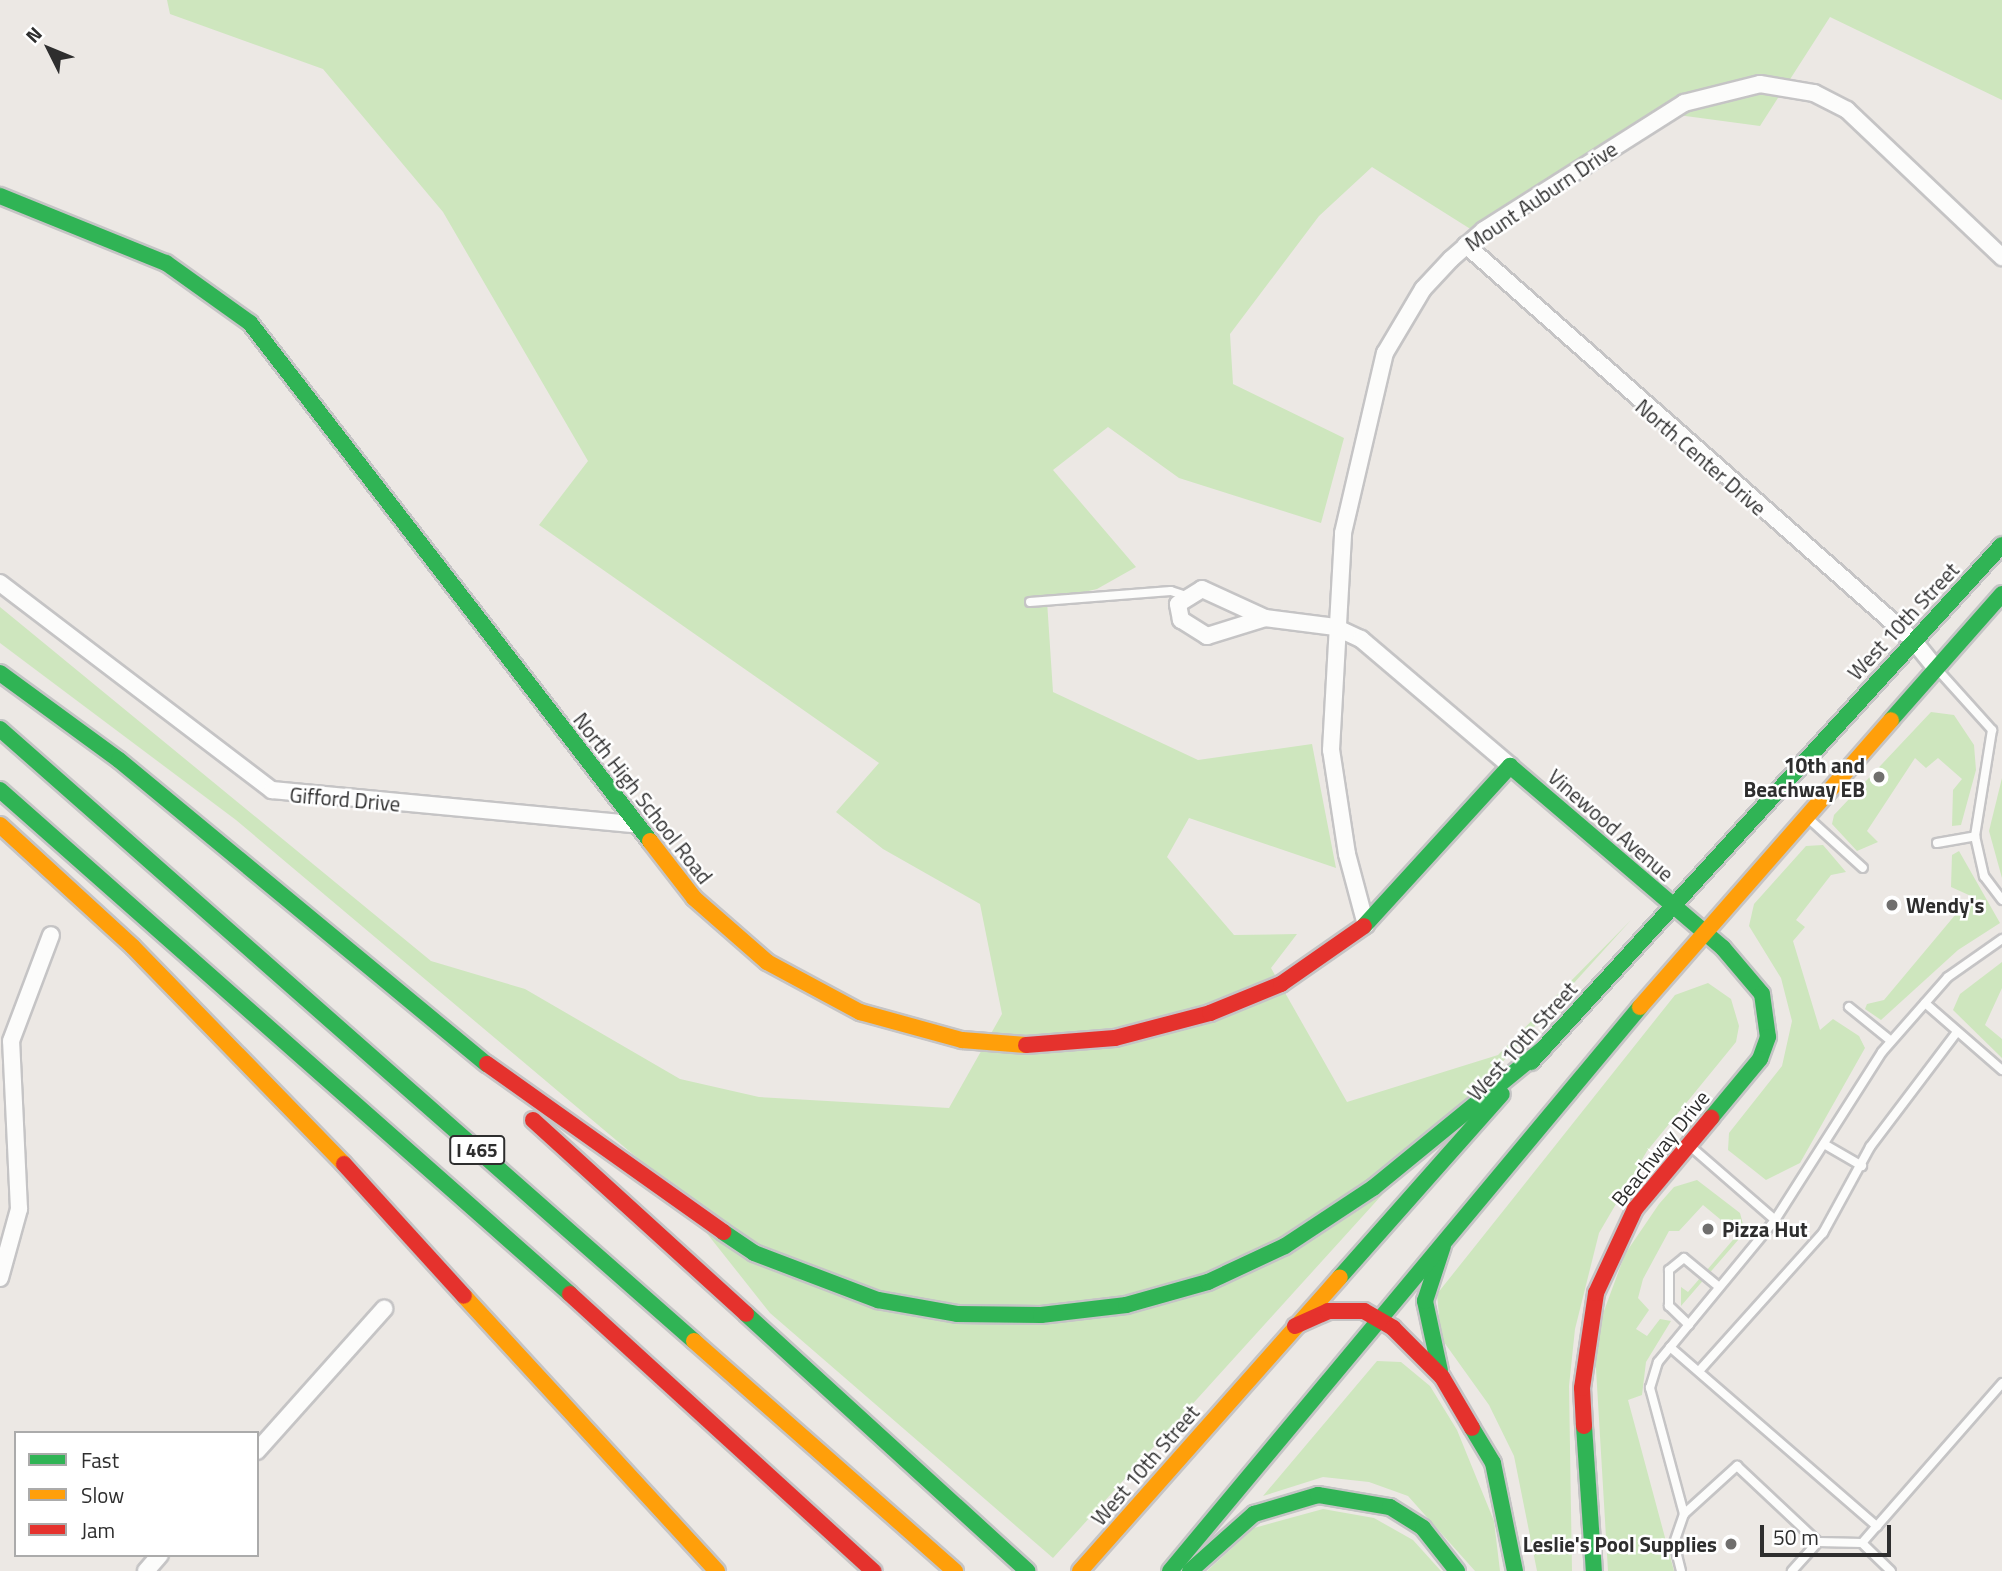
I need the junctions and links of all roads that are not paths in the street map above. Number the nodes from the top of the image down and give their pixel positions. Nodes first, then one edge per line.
1 (0, 196) edge
2 (1466, 245) junction
3 (2002, 257) edge
4 (2002, 545) edge
5 (0, 583) edge
6 (2002, 594) edge
7 (1186, 596) junction
8 (1030, 602) dead end
9 (1265, 618) junction
10 (1335, 626) junction
11 (1913, 640) junction
12 (1936, 668) junction
13 (0, 673) edge
14 (0, 729) edge
15 (1992, 730) junction
16 (2002, 731) edge
17 (1510, 766) junction
18 (0, 790) edge
19 (1806, 815) junction
20 (634, 824) junction
21 (0, 825) edge
22 (1975, 836) junction
23 (1937, 843) dead end
24 (1863, 868) dead end
25 (2002, 900) edge
26 (1672, 905) junction
27 (1686, 916) joint
28 (1366, 925) junction
29 (1703, 932) junction
30 (51, 934) dead end
31 (2002, 939) edge
32 (1925, 1003) junction
33 (1849, 1007) dead end
34 (427, 1017) junction
35 (1957, 1032) junction
36 (1891, 1041) junction
37 (1544, 1048) junction
38 (2002, 1070) edge
39 (1687, 1143) junction
40 (1824, 1144) junction
41 (1862, 1166) junction
42 (1775, 1220) junction
43 (1443, 1247) junction
44 (5, 1248) edge
45 (0, 1278) edge
46 (1719, 1287) junction
47 (384, 1308) dead end
48 (1383, 1321) junction
49 (1689, 1325) junction
50 (1295, 1326) junction
51 (1670, 1347) junction
52 (1699, 1371) junction
53 (1442, 1377) junction
54 (2002, 1383) edge
55 (259, 1449) edge
56 (1684, 1514) junction
57 (1877, 1526) junction
58 (1818, 1542) junction
59 (1862, 1543) junction
60 (158, 1557) edge
61 (146, 1571) edge
62 (717, 1571) edge
63 (873, 1571) edge
64 (955, 1571) edge
65 (1027, 1571) edge
66 (1080, 1571) edge
67 (1170, 1571) edge
68 (1190, 1571) edge
69 (1457, 1571) edge
70 (1516, 1571) edge
71 (1594, 1571) edge
72 (1681, 1571) edge
73 (1792, 1571) edge
74 (1891, 1571) edge

1 - 20 main road, North High School Road
2 - 3 street, Mount Auburn Drive
2 - 10 street, Mount Auburn Drive
2 - 11 street, North Center Drive
4 - 11 main road, West 10th Street
5 - 20 street, Gifford Drive
6 - 12 main road
7 - 8 lane
7 - 9 street
7 - 9 street
9 - 10 street
10 - 17 street
10 - 28 street, Mount Auburn Drive
11 - 12 street, North Center Drive
11 - 26 main road, West 10th Street
12 - 15 lane
12 - 19 main road
13 - 34 main road
14 - 64 main road, I 465
15 - 16 lane
15 - 22 lane
17 - 26 main road, Vinewood Avenue
17 - 28 main road, North High School Road
18 - 63 main road, I 465
19 - 24 lane
19 - 29 main road
20 - 28 main road, North High School Road
21 - 62 main road
22 - 23 lane
22 - 25 lane
26 - 27 main road, Vinewood Avenue
26 - 37 main road, West 10th Street
27 - 29 main road, Beachway Drive
29 - 39 main road, Beachway Drive
29 - 43 main road
30 - 44 street
31 - 32 lane
32 - 35 lane
32 - 36 lane
33 - 36 lane
34 - 37 main road
34 - 65 main road
35 - 38 lane
35 - 41 lane
36 - 40 lane
37 - 50 main road, West 10th Street
39 - 42 lane
39 - 71 main road, Beachway Drive
40 - 41 lane
40 - 42 lane
41 - 52 lane
42 - 46 lane
43 - 48 main road
43 - 53 main road
44 - 45 street
46 - 49 lane
46 - 49 lane
47 - 55 street
48 - 50 main road
48 - 53 main road
48 - 67 main road
49 - 51 lane
50 - 66 main road, West 10th Street
51 - 52 lane
51 - 56 lane
52 - 57 lane
53 - 70 main road
54 - 57 lane
56 - 58 lane
56 - 72 lane
57 - 59 lane
58 - 59 lane
58 - 73 lane
59 - 74 lane
60 - 61 street
68 - 69 main road

